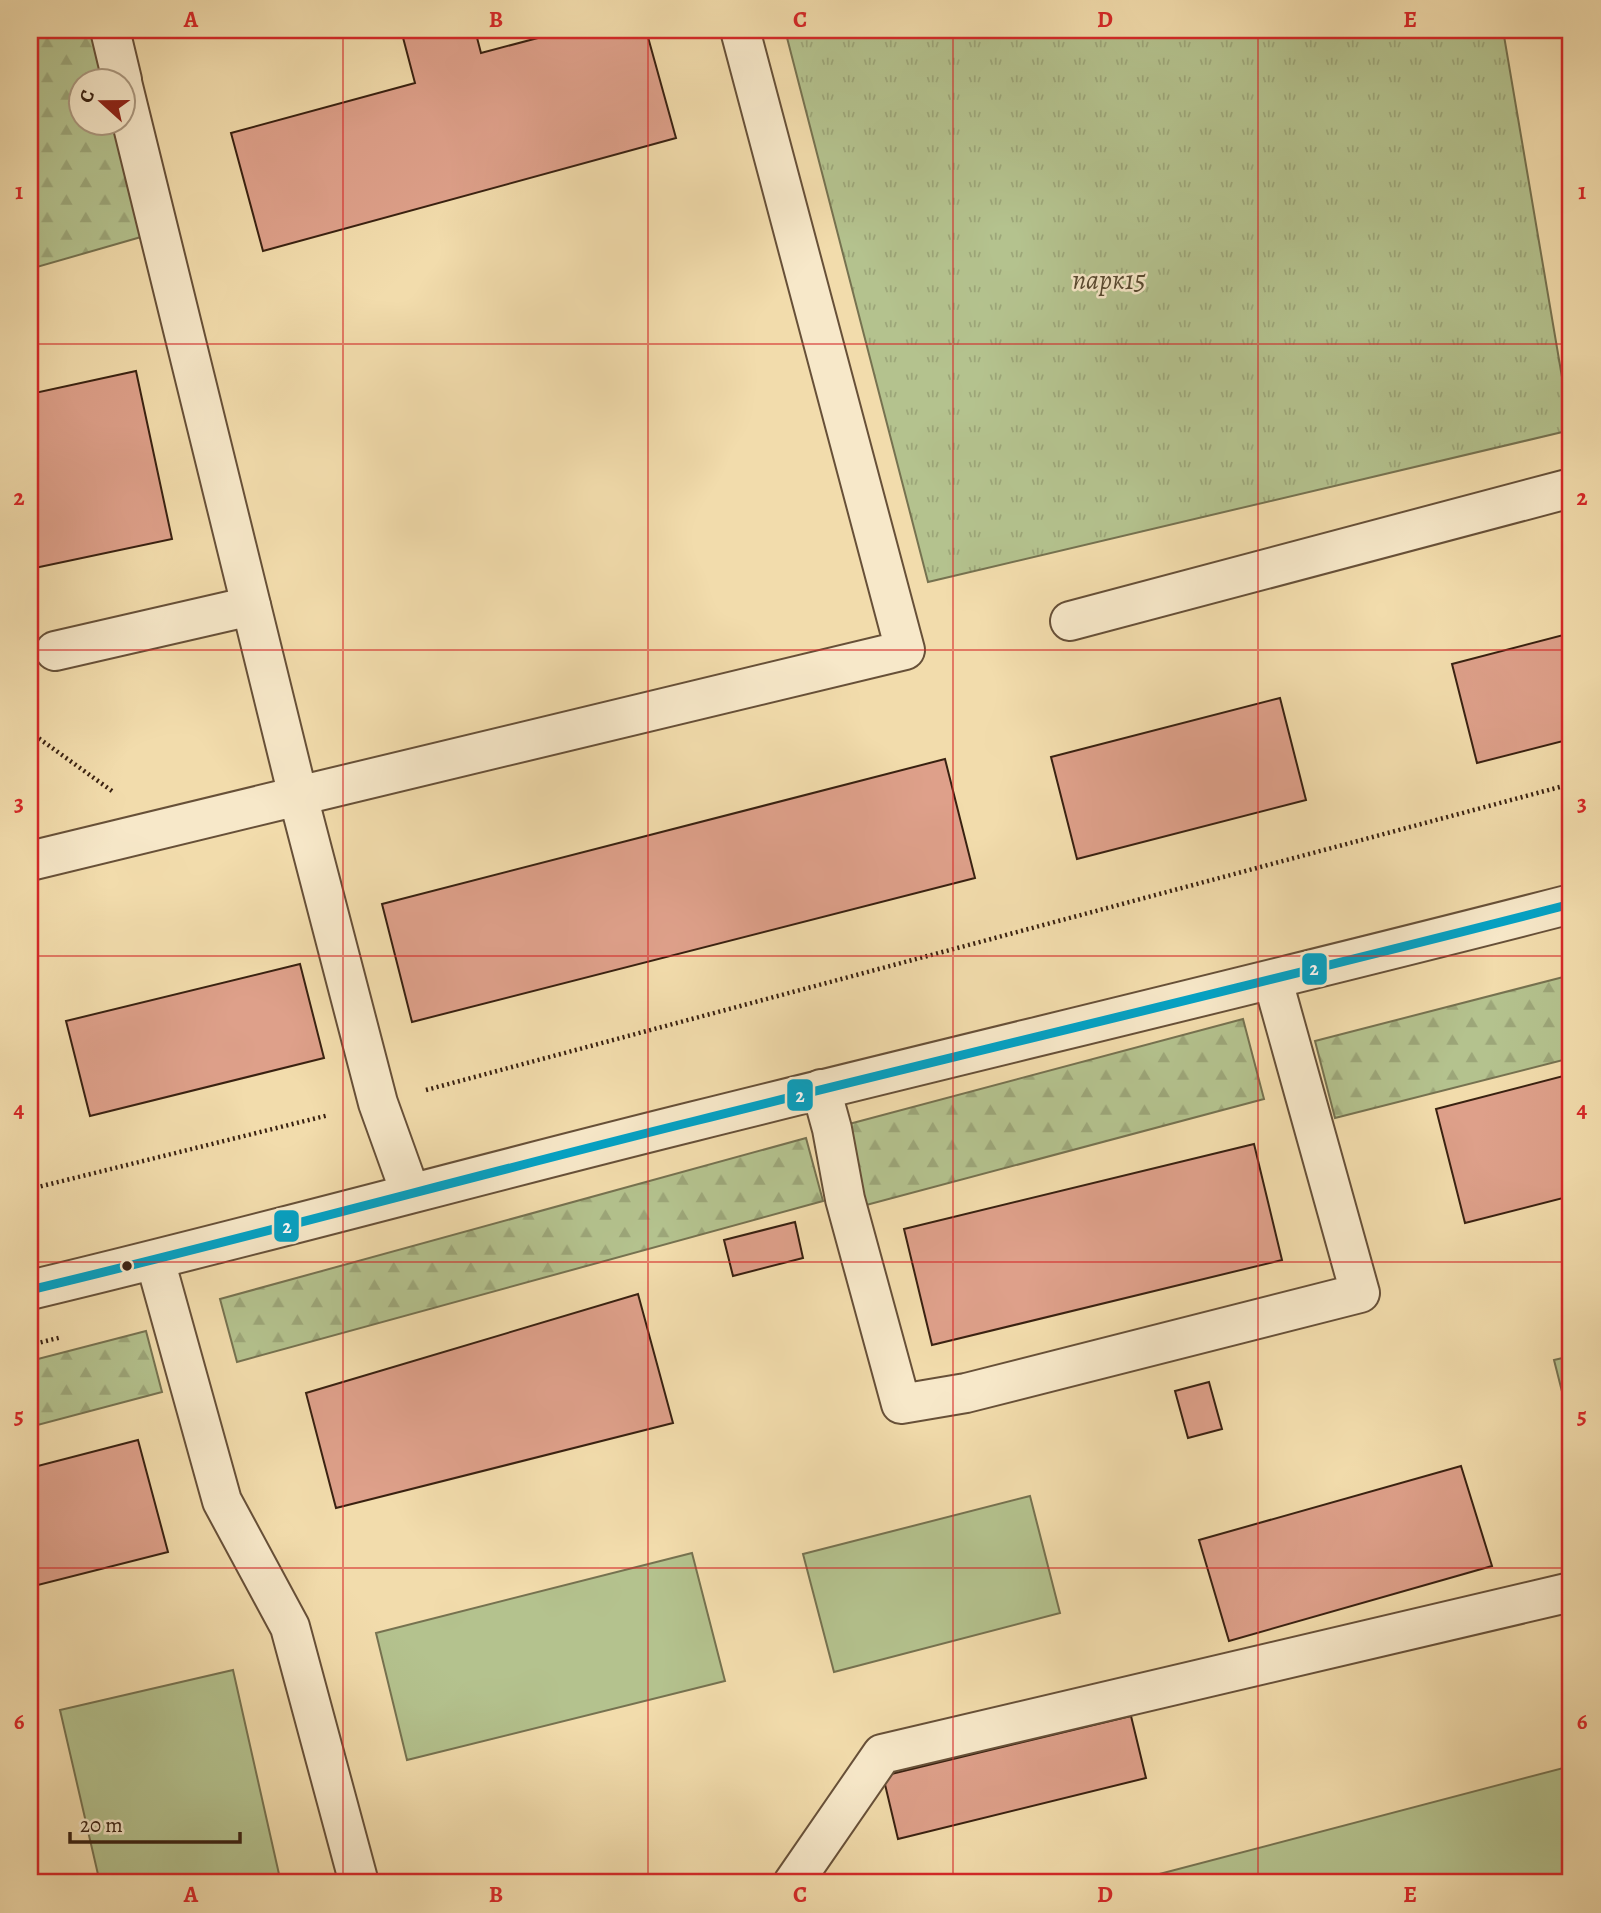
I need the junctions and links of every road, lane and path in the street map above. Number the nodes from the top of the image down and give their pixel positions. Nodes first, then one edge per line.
1 (110, 30) edge
2 (740, 30) edge
3 (118, 66) edge
4 (136, 136) edge
5 (1571, 488) edge
6 (251, 606) junction
7 (1070, 621) dead end
8 (55, 651) dead end
9 (30, 732) edge
10 (1571, 784) edge
11 (298, 796) junction
12 (164, 828) junction
13 (30, 862) edge
14 (1571, 904) edge
15 (1273, 981) junction
16 (821, 1089) junction
17 (378, 1103) junction
18 (30, 1189) edge
19 (410, 1192) junction
20 (155, 1260) junction
21 (30, 1290) edge
22 (1571, 1592) edge
23 (359, 1883) edge
24 (793, 1883) edge

1 - 3 street
2 - 11 street
4 - 6 street
5 - 7 street
6 - 8 street
6 - 11 street
9 - 12 path
10 - 17 path
11 - 12 street
11 - 17 street
12 - 13 street
14 - 15 street
15 - 16 street
15 - 16 street
16 - 19 street
17 - 18 path
17 - 19 street
19 - 20 street
20 - 21 street
20 - 23 street
22 - 24 street

